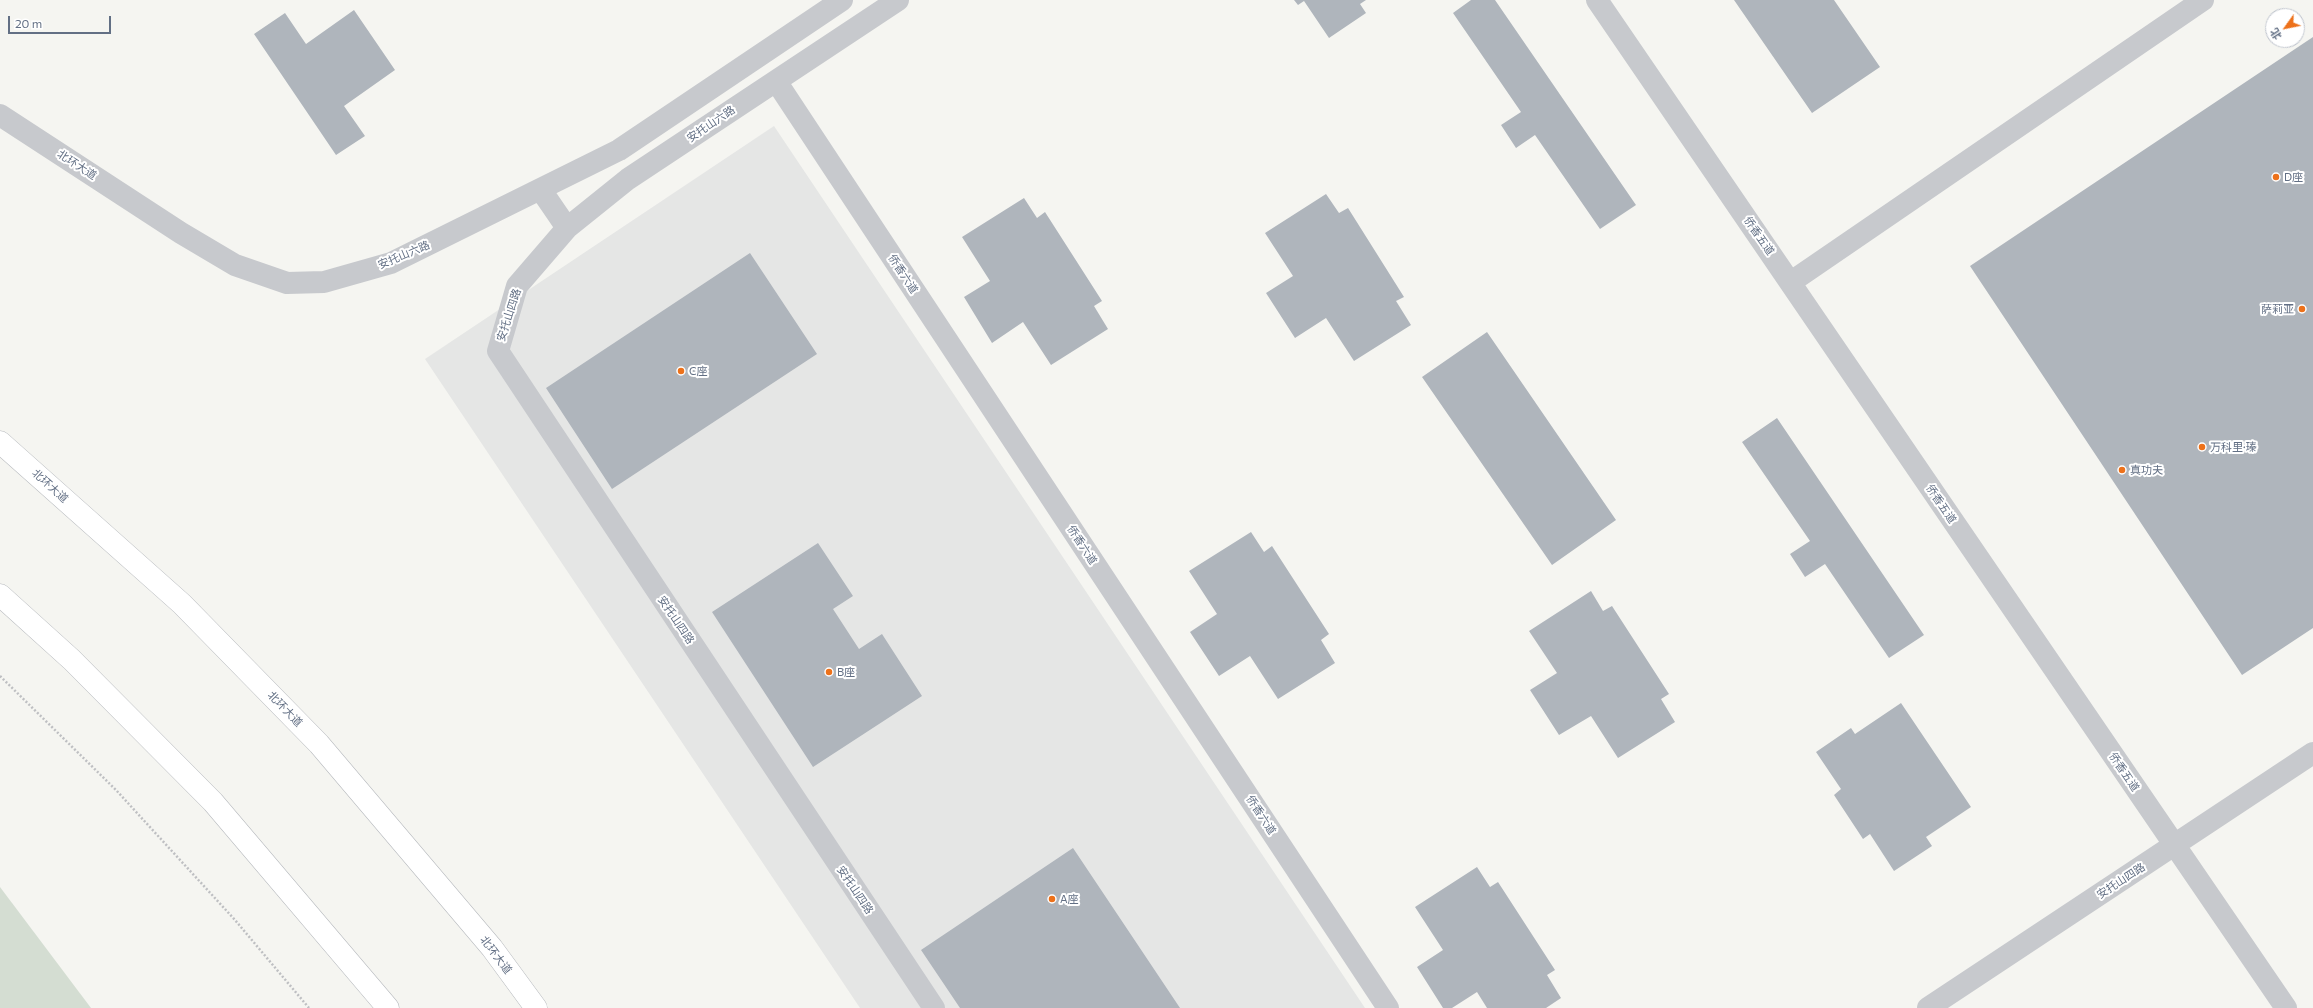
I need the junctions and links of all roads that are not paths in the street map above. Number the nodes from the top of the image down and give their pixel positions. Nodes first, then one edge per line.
1 (842, 0) edge
2 (898, 0) edge
3 (1597, 0) edge
4 (2203, 0) edge
5 (776, 81) junction
6 (0, 115) edge
7 (541, 190) junction
8 (567, 228) junction
9 (235, 265) joint
10 (1791, 282) junction
11 (0, 442) edge
12 (0, 596) edge
13 (2313, 753) edge
14 (2174, 845) junction
15 (388, 1008) edge
16 (536, 1008) edge
17 (934, 1008) edge
18 (1388, 1008) edge
19 (1928, 1008) edge
20 (2286, 1008) edge

1 - 7 street, 安托山六路
2 - 5 street, 安托山六路
3 - 10 street, 侨香五道
4 - 10 street
5 - 8 street, 安托山六路
5 - 18 street, 侨香六道
6 - 9 street, 北环大道
7 - 8 street
7 - 9 street, 安托山六路
8 - 17 street, 安托山四路
10 - 14 street, 侨香五道
11 - 16 highway, 北环大道
12 - 15 highway
13 - 14 street, 安托山四路
14 - 19 street, 安托山四路
14 - 20 street, 侨香五道

